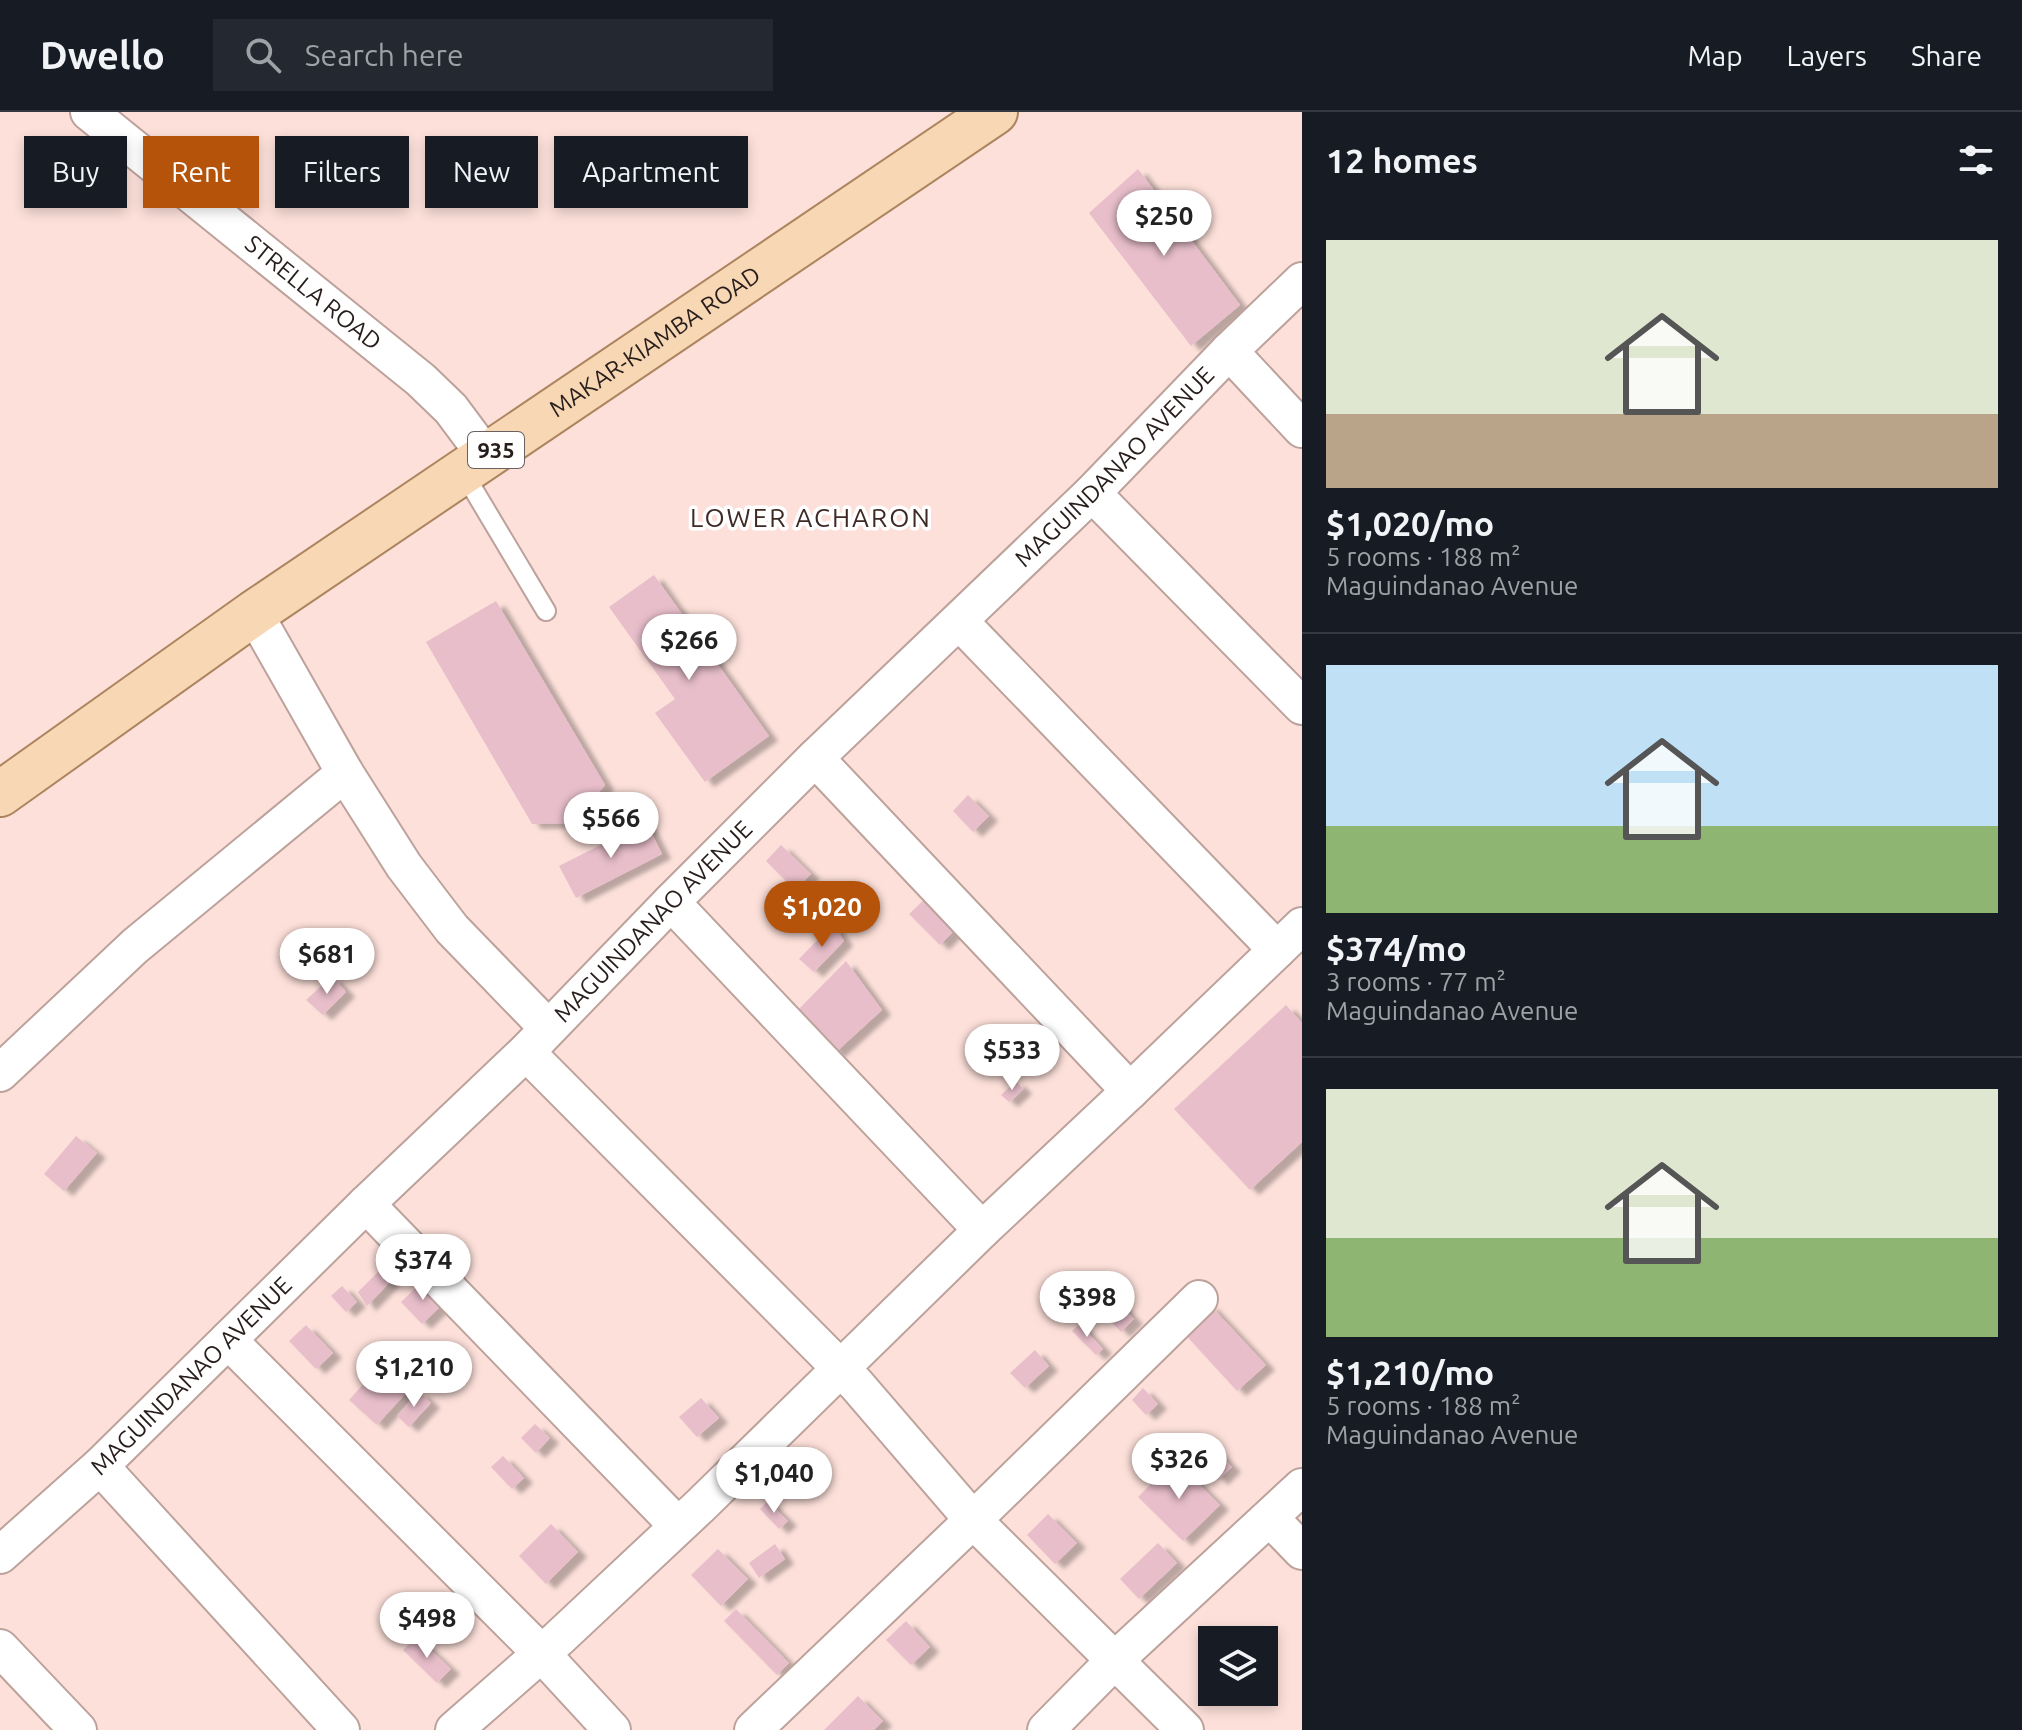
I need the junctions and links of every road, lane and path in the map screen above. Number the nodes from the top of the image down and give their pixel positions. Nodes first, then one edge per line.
1 (89, 112) edge
2 (995, 112) edge
3 (1302, 281) edge
4 (1229, 351) junction
5 (1302, 429) edge
6 (475, 464) junction
7 (1092, 493) junction
8 (546, 611) dead end
9 (254, 613) junction
10 (959, 621) junction
11 (1302, 706) edge
12 (815, 758) junction
13 (345, 773) junction
14 (0, 794) edge
15 (671, 902) junction
16 (1290, 938) edge
17 (537, 1040) junction
18 (0, 1073) edge
19 (1130, 1091) junction
20 (366, 1204) junction
21 (982, 1230) junction
22 (1199, 1299) dead end
23 (228, 1340) junction
24 (840, 1368) junction
25 (100, 1466) junction
26 (1302, 1487) edge
27 (1270, 1518) junction
28 (973, 1520) junction
29 (678, 1526) junction
30 (1302, 1551) edge
31 (1, 1552) edge
32 (0, 1648) edge
33 (541, 1653) junction
34 (1115, 1660) junction
35 (78, 1730) edge
36 (341, 1730) edge
37 (454, 1730) edge
38 (612, 1730) edge
39 (753, 1730) edge
40 (1046, 1730) edge
41 (1185, 1730) edge

1 - 6 street, STRELLA ROAD
2 - 6 main road, MAKAR-KIAMBA ROAD / 935
3 - 4 street, MAGUINDANAO AVENUE
4 - 5 street
4 - 7 street, MAGUINDANAO AVENUE
6 - 8 lane
6 - 9 main road, MAKAR-KIAMBA ROAD / 935
7 - 10 street, MAGUINDANAO AVENUE
7 - 11 street
9 - 13 street
9 - 14 main road, MAKAR-KIAMBA ROAD / 935
10 - 12 street, MAGUINDANAO AVENUE
10 - 16 street
12 - 15 street, MAGUINDANAO AVENUE
12 - 19 street
13 - 17 street
13 - 18 street
15 - 17 street, MAGUINDANAO AVENUE
15 - 21 street
16 - 19 street
17 - 20 street, MAGUINDANAO AVENUE
17 - 24 street
19 - 21 street
20 - 23 street, MAGUINDANAO AVENUE
20 - 29 street
21 - 24 street
22 - 28 street
23 - 25 street, MAGUINDANAO AVENUE
23 - 33 street
24 - 28 street
24 - 29 street
25 - 31 street, MAGUINDANAO AVENUE
25 - 36 street
26 - 27 street
27 - 30 street
27 - 34 street
28 - 34 street
28 - 39 street
29 - 33 street
32 - 35 street
33 - 37 street
33 - 38 street
34 - 40 street
34 - 41 street

